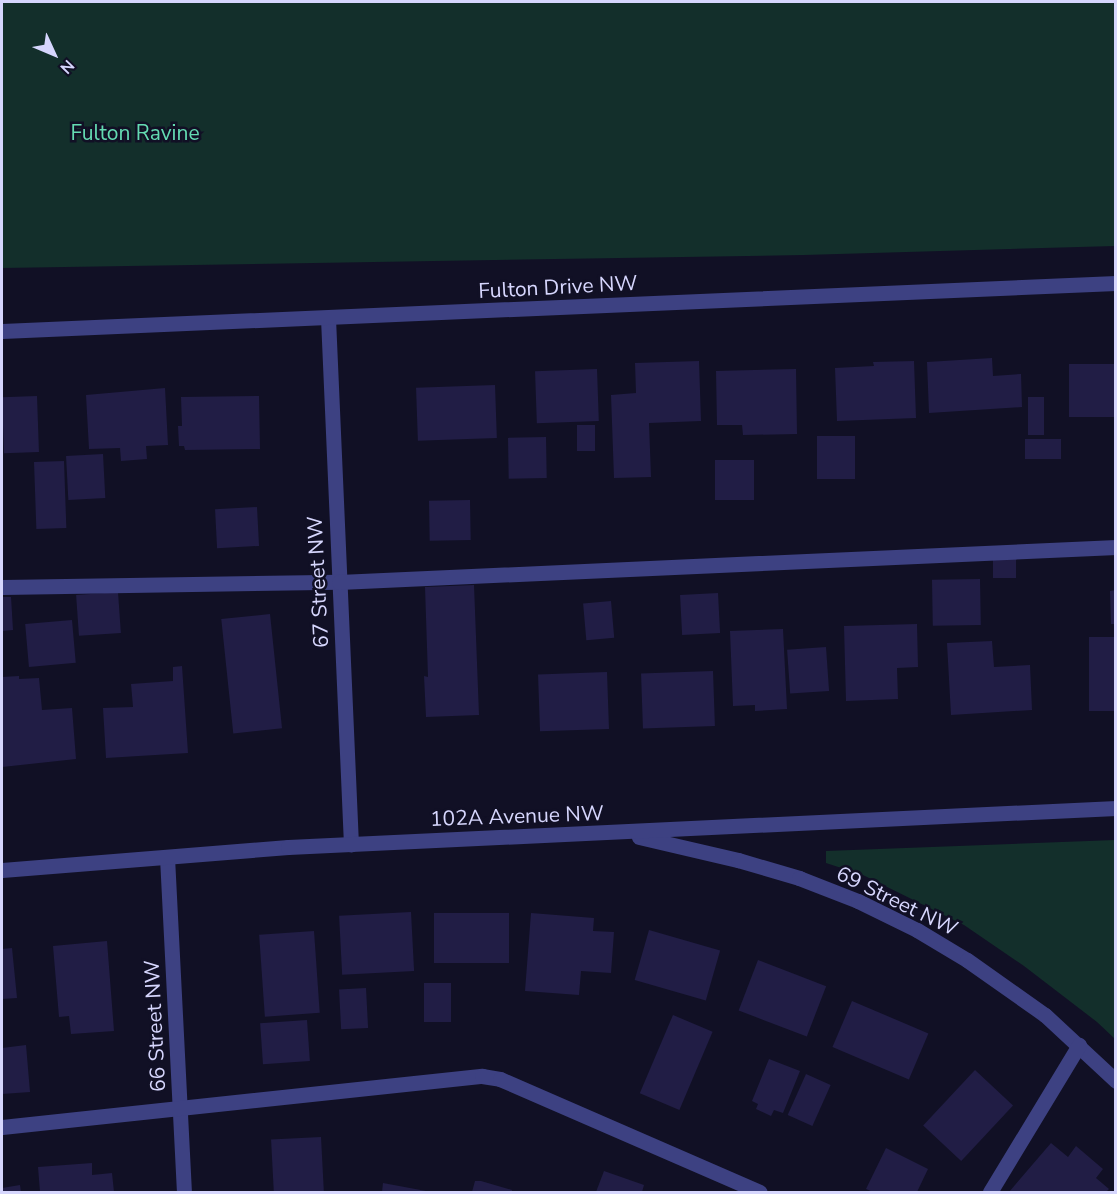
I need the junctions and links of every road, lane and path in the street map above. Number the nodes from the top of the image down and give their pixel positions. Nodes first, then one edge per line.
1 (1116, 283) edge
2 (328, 318) junction
3 (2, 332) edge
4 (1116, 547) edge
5 (339, 582) junction
6 (2, 587) edge
7 (1116, 808) edge
8 (621, 833) junction
9 (351, 844) junction
10 (167, 857) junction
11 (2, 870) edge
12 (1079, 1045) junction
13 (1116, 1081) edge
14 (180, 1107) junction
15 (2, 1126) edge
16 (184, 1192) edge
17 (760, 1192) edge
18 (990, 1192) edge

1 - 2 street, Fulton Drive NW
2 - 3 street, Fulton Drive NW
2 - 5 street, 67 Street NW
4 - 5 street
5 - 6 street
5 - 9 street, 67 Street NW
7 - 8 street, 102A Avenue NW
8 - 9 street, 102A Avenue NW
8 - 12 street, 69 Street NW
9 - 10 street, 102A Avenue NW
10 - 11 street, 102A Avenue NW
10 - 14 street, 66 Street NW
12 - 13 street, 69 Street NW
12 - 18 street
14 - 15 street
14 - 16 street, 66 Street NW
14 - 17 street

